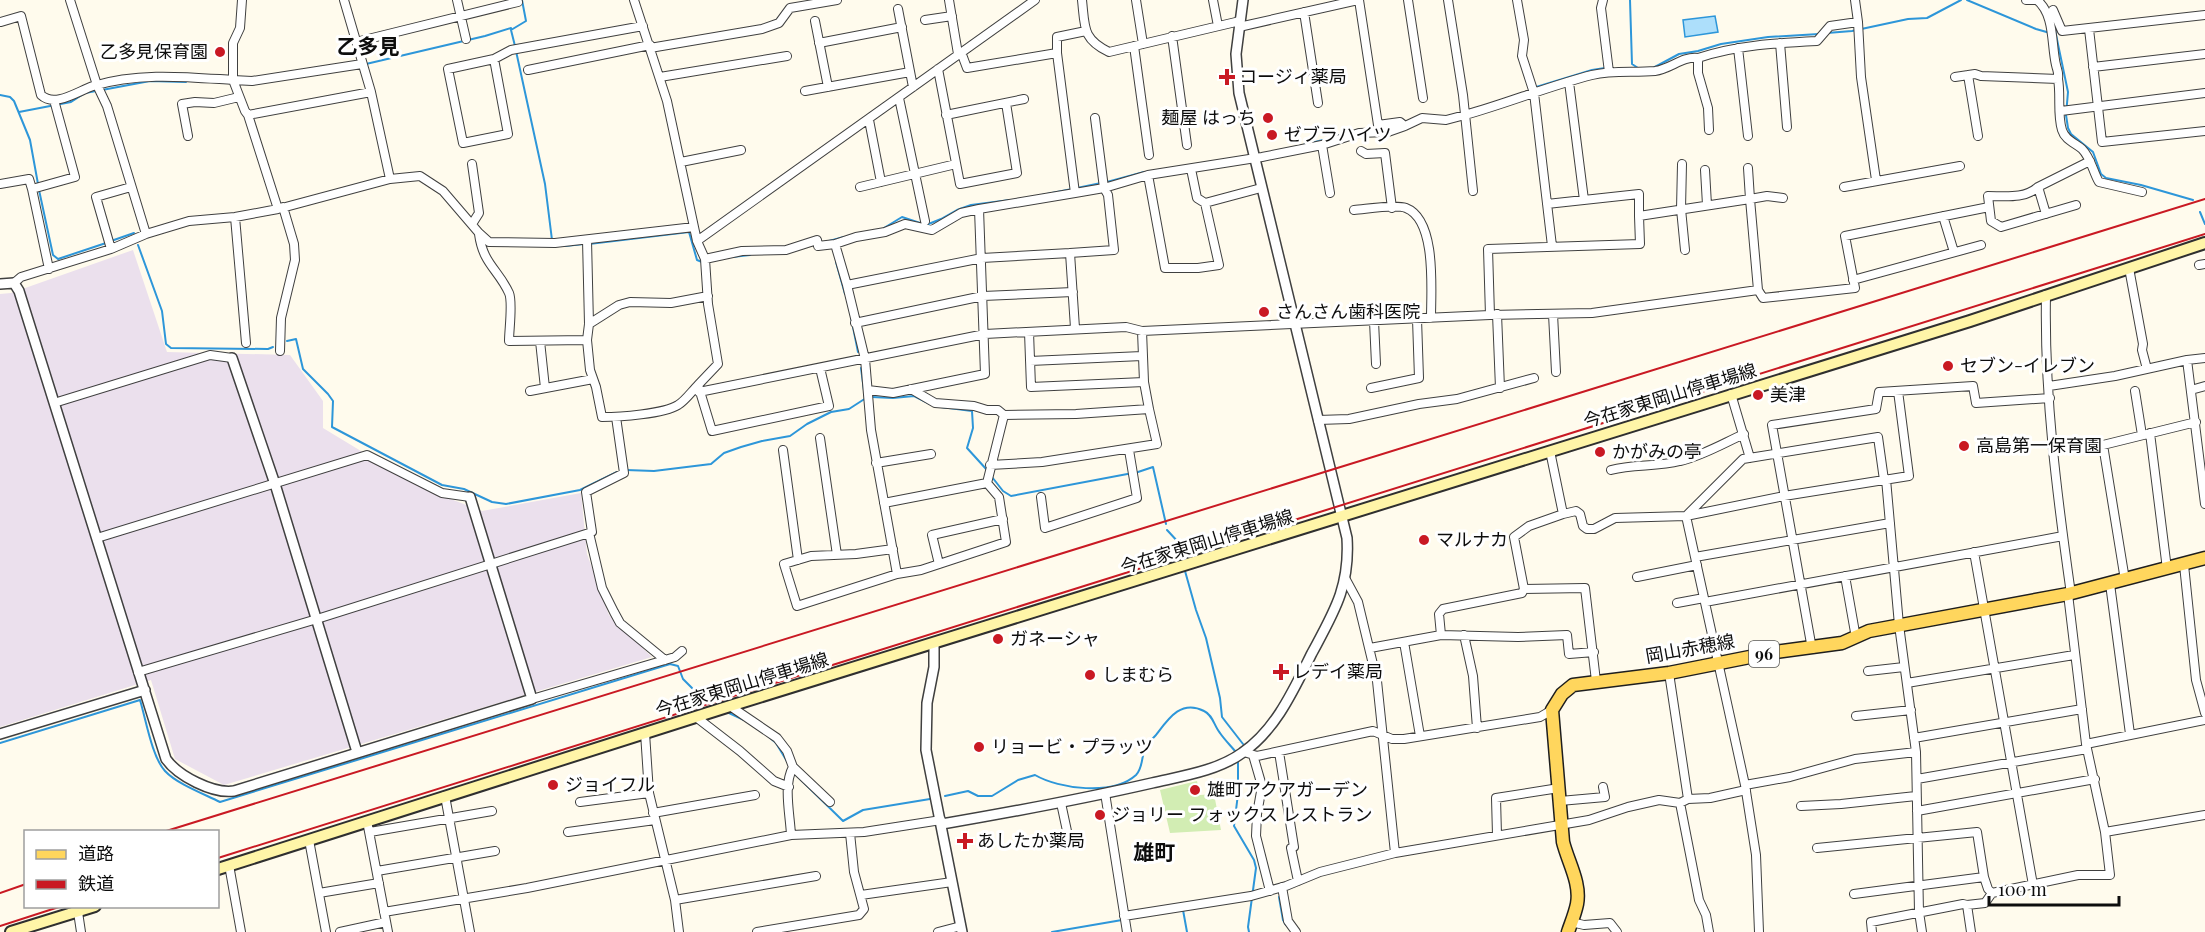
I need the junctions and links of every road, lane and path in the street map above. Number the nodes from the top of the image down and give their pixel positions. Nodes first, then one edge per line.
1 (70, 0) edge
2 (243, 0) edge
3 (344, 0) edge
4 (457, 0) edge
5 (634, 0) edge
6 (837, 0) edge
7 (949, 0) edge
8 (1035, 0) edge
9 (1082, 0) edge
10 (1136, 0) edge
11 (1213, 0) edge
12 (1242, 0) edge
13 (1358, 0) edge
14 (1408, 0) edge
15 (1448, 0) edge
16 (1517, 0) edge
17 (1603, 0) edge
18 (1855, 0) edge
19 (2026, 0) edge
20 (2037, 0) edge
21 (518, 2) dead end
22 (898, 9) dead end
23 (2053, 10) dead end
24 (1304, 12) junction
25 (952, 15) junction
26 (2205, 15) edge
27 (460, 16) junction
28 (925, 20) dead end
29 (815, 21) dead end
30 (1, 22) edge
31 (1239, 24) junction
32 (643, 26) junction
33 (1218, 26) junction
34 (902, 27) junction
35 (1858, 28) junction
36 (2089, 29) junction
37 (1086, 31) junction
38 (1172, 36) junction
39 (466, 39) dead end
40 (356, 42) junction
41 (819, 42) junction
42 (1780, 43) junction
43 (1143, 44) junction
44 (650, 46) junction
45 (1134, 46) junction
46 (1738, 48) junction
47 (960, 53) junction
48 (1057, 53) junction
49 (2205, 54) edge
50 (787, 56) dead end
51 (1698, 58) junction
52 (494, 59) junction
53 (362, 64) junction
54 (2093, 67) junction
55 (938, 69) junction
56 (1610, 69) junction
57 (528, 70) dead end
58 (910, 72) junction
59 (1968, 75) junction
60 (660, 77) junction
61 (1955, 77) dead end
62 (2058, 78) junction
63 (233, 80) junction
64 (1569, 82) junction
65 (828, 87) junction
66 (913, 87) junction
67 (99, 89) junction
68 (1533, 90) junction
69 (805, 91) dead end
70 (370, 92) junction
71 (2205, 93) edge
72 (239, 96) junction
73 (899, 98) junction
74 (1423, 98) dead end
75 (1024, 99) dead end
76 (54, 103) junction
77 (1006, 103) junction
78 (1318, 103) dead end
79 (2097, 106) junction
80 (2065, 110) junction
81 (1465, 113) junction
82 (248, 115) junction
83 (946, 115) junction
84 (1095, 118) dead end
85 (869, 120) junction
86 (1403, 124) junction
87 (1787, 127) dead end
88 (1709, 130) dead end
89 (2205, 131) edge
90 (188, 136) dead end
91 (1748, 136) dead end
92 (1978, 136) dead end
93 (1187, 145) dead end
94 (1322, 145) junction
95 (741, 150) dead end
96 (1361, 151) dead end
97 (1149, 155) dead end
98 (1254, 158) junction
99 (2090, 161) junction
100 (681, 162) junction
101 (472, 164) dead end
102 (956, 164) junction
103 (1682, 164) dead end
104 (1960, 166) dead end
105 (1748, 168) dead end
106 (1191, 169) junction
107 (1705, 170) dead end
108 (916, 174) junction
109 (1148, 175) junction
110 (390, 180) junction
111 (1876, 180) junction
112 (882, 182) junction
113 (0, 184) edge
114 (1103, 185) junction
115 (131, 187) junction
116 (860, 187) dead end
117 (1844, 187) dead end
118 (2038, 187) junction
119 (37, 188) junction
120 (1261, 188) junction
121 (1075, 190) junction
122 (1473, 191) dead end
123 (2142, 192) dead end
124 (1330, 193) dead end
125 (1749, 198) junction
126 (1783, 198) dead end
127 (1584, 200) junction
128 (1205, 202) junction
129 (1547, 204) junction
130 (1707, 205) junction
131 (2076, 205) dead end
132 (1989, 207) junction
133 (280, 208) junction
134 (1392, 208) junction
135 (979, 209) junction
136 (1681, 209) junction
137 (1354, 210) dead end
138 (2046, 214) junction
139 (1639, 216) junction
140 (1943, 216) junction
141 (235, 218) junction
142 (925, 221) dead end
143 (472, 224) junction
144 (694, 227) junction
145 (479, 233) junction
146 (146, 234) junction
147 (587, 242) junction
148 (697, 242) junction
149 (2205, 243) edge
150 (110, 244) junction
151 (1981, 244) dead end
152 (833, 245) junction
153 (1552, 246) junction
154 (1685, 250) dead end
155 (1954, 252) junction
156 (1070, 253) junction
157 (982, 258) junction
158 (705, 261) junction
159 (2129, 268) junction
160 (49, 269) junction
161 (1853, 280) junction
162 (14, 283) junction
163 (0, 284) edge
164 (847, 285) junction
165 (1758, 290) junction
166 (1073, 292) junction
167 (2046, 295) junction
168 (708, 296) junction
169 (983, 296) junction
170 (1494, 314) junction
171 (1553, 314) junction
172 (1417, 318) junction
173 (1431, 318) junction
174 (1374, 321) junction
175 (855, 323) junction
176 (589, 324) junction
177 (1294, 325) junction
178 (1076, 328) junction
179 (1142, 331) junction
180 (1029, 332) junction
181 (985, 334) junction
182 (587, 340) junction
183 (540, 341) junction
184 (246, 343) dead end
185 (280, 351) dead end
186 (1142, 356) junction
187 (232, 358) joint
188 (2205, 358) edge
189 (865, 359) junction
190 (2187, 360) junction
191 (1030, 361) junction
192 (1376, 364) dead end
193 (820, 368) junction
194 (2147, 369) junction
195 (1556, 372) dead end
196 (1534, 378) dead end
197 (593, 379) junction
198 (1144, 382) junction
199 (2049, 386) junction
200 (2205, 386) edge
201 (545, 388) junction
202 (1371, 388) dead end
203 (1500, 388) junction
204 (699, 389) junction
205 (911, 389) junction
206 (2191, 390) junction
207 (530, 391) dead end
208 (1898, 391) junction
209 (2135, 391) dead end
210 (1731, 394) junction
211 (868, 395) junction
212 (2050, 398) junction
213 (54, 403) junction
214 (1149, 409) junction
215 (1004, 415) junction
216 (616, 417) junction
217 (1318, 420) junction
218 (2196, 422) junction
219 (1744, 434) junction
220 (2146, 434) junction
221 (820, 438) dead end
222 (783, 450) dead end
223 (1129, 450) junction
224 (1550, 451) junction
225 (2202, 452) edge
226 (931, 454) dead end
227 (1776, 454) junction
228 (1750, 458) junction
229 (876, 463) junction
230 (989, 470) junction
231 (1611, 470) dead end
232 (1885, 479) junction
233 (987, 483) junction
234 (275, 484) junction
235 (1784, 496) junction
236 (470, 497) joint
237 (1041, 497) dead end
238 (884, 503) junction
239 (2205, 504) edge
240 (1563, 514) junction
241 (1686, 516) junction
242 (1342, 517) junction
243 (1003, 519) junction
244 (1890, 523) junction
245 (589, 533) junction
246 (2063, 536) junction
247 (97, 538) junction
248 (1792, 540) junction
249 (893, 549) junction
250 (1974, 552) junction
251 (837, 555) junction
252 (2205, 558) edge
253 (798, 560) junction
254 (1696, 561) junction
255 (491, 564) junction
256 (939, 564) junction
257 (2184, 564) junction
258 (1893, 567) junction
259 (2167, 568) junction
260 (897, 574) junction
261 (1845, 576) junction
262 (1637, 577) dead end
263 (1345, 578) junction
264 (2125, 580) junction
265 (1800, 584) junction
266 (2110, 584) junction
267 (1524, 589) junction
268 (2070, 594) junction
269 (1705, 600) junction
270 (1677, 603) dead end
271 (1984, 609) junction
272 (317, 618) junction
273 (1899, 624) junction
274 (1441, 635) junction
275 (1464, 635) junction
276 (1856, 638) junction
277 (1404, 642) junction
278 (934, 644) junction
279 (1370, 648) junction
280 (1812, 649) junction
281 (682, 651) dead end
282 (1594, 652) junction
283 (2074, 655) junction
284 (665, 660) junction
285 (1718, 662) junction
286 (1904, 667) junction
287 (1994, 667) junction
288 (1868, 671) dead end
289 (138, 672) junction
290 (1669, 673) junction
291 (1596, 681) junction
292 (1907, 683) junction
293 (145, 690) junction
294 (532, 699) junction
295 (730, 706) junction
296 (2082, 709) junction
297 (1552, 710) junction
298 (1911, 710) junction
299 (2205, 713) edge
300 (1856, 716) dead end
301 (696, 717) junction
302 (2205, 720) edge
303 (2004, 721) junction
304 (1477, 728) junction
305 (645, 733) junction
306 (0, 734) edge
307 (2130, 734) junction
308 (1383, 736) junction
309 (1420, 736) junction
310 (1914, 738) junction
311 (2087, 746) junction
312 (357, 752) junction
313 (1279, 752) junction
314 (1916, 752) junction
315 (1249, 754) junction
316 (2011, 762) junction
317 (792, 769) junction
318 (2095, 779) junction
319 (1917, 780) junction
320 (789, 787) junction
321 (1603, 787) dead end
322 (1559, 788) junction
323 (1745, 788) junction
324 (649, 793) junction
325 (1105, 793) junction
326 (2016, 793) junction
327 (755, 795) dead end
328 (445, 796) junction
329 (1916, 796) junction
330 (1560, 801) junction
331 (1684, 801) junction
332 (580, 802) dead end
333 (830, 802) dead end
334 (1061, 803) junction
335 (1801, 806) dead end
336 (492, 811) dead end
337 (1917, 811) junction
338 (2205, 815) edge
339 (654, 816) junction
340 (449, 818) junction
341 (941, 822) junction
342 (1562, 824) junction
343 (368, 826) junction
344 (568, 832) dead end
345 (2105, 832) junction
346 (850, 833) junction
347 (791, 835) junction
348 (1497, 835) junction
349 (1918, 838) junction
350 (309, 840) junction
351 (1070, 845) dead end
352 (1817, 848) dead end
353 (495, 851) dead end
354 (1395, 853) junction
355 (456, 857) junction
356 (664, 860) junction
357 (229, 865) junction
358 (219, 869) edge
359 (377, 871) junction
360 (816, 876) dead end
361 (1984, 877) junction
362 (1298, 881) junction
363 (952, 882) junction
364 (379, 883) junction
365 (2033, 885) junction
366 (1919, 886) junction
367 (1282, 887) junction
368 (1270, 891) junction
369 (319, 893) junction
370 (1992, 893) junction
371 (1854, 894) dead end
372 (861, 895) junction
373 (464, 899) junction
374 (675, 900) junction
375 (1967, 905) junction
376 (89, 908) edge
377 (78, 912) junction
378 (384, 912) junction
379 (1919, 912) junction
380 (1124, 918) junction
381 (386, 922) junction
382 (1569, 927) edge
383 (795, 929) edge
384 (961, 929) edge
385 (11, 932) edge
386 (81, 932) edge
387 (241, 932) edge
388 (326, 932) edge
389 (340, 932) edge
390 (388, 932) edge
391 (470, 932) edge
392 (678, 932) edge
393 (757, 932) edge
394 (938, 932) edge
395 (1127, 932) edge
396 (1296, 932) edge
397 (1617, 932) edge
398 (1709, 932) edge
399 (1759, 932) edge
400 (1872, 932) edge
401 (1922, 932) edge
402 (1971, 932) edge

1 - 67 street
2 - 63 street
3 - 40 street
4 - 27 street
5 - 32 street
6 - 44 street
7 - 25 street
8 - 47 street
9 - 37 street
10 - 43 street
11 - 33 street
12 - 31 street
13 - 24 street
13 - 86 street
14 - 74 street
15 - 81 street
16 - 68 street
17 - 56 street
18 - 35 street
19 - 20 street
20 - 62 street
21 - 27 street
22 - 34 street
23 - 36 street
24 - 31 street
24 - 78 street
25 - 28 street
25 - 47 street
26 - 36 street
27 - 39 street
27 - 40 street
29 - 41 street
30 - 76 street
31 - 33 street
31 - 98 street
32 - 44 street
32 - 52 street
33 - 38 street
34 - 41 street
34 - 58 street
35 - 42 street
35 - 111 street
36 - 54 street
37 - 45 street
37 - 48 street
38 - 43 street
38 - 93 street
40 - 53 street
41 - 65 street
42 - 46 street
42 - 87 street
43 - 45 street
44 - 57 street
44 - 60 street
45 - 97 street
46 - 51 street
46 - 91 street
47 - 48 street
47 - 55 street
48 - 121 street
49 - 54 street
50 - 60 street
51 - 56 street
51 - 88 street
52 - 52 street
53 - 63 street
53 - 70 street
54 - 79 street
55 - 66 street
55 - 83 street
56 - 64 street
58 - 65 street
58 - 66 street
59 - 61 street
59 - 62 street
59 - 92 street
60 - 100 street
62 - 80 street
63 - 67 street
63 - 72 street
64 - 68 street
64 - 127 street
65 - 69 street
66 - 73 street
67 - 76 street
67 - 115 street
68 - 81 street
68 - 129 street
70 - 82 street
70 - 110 street
71 - 79 street
72 - 82 street
72 - 90 street
73 - 85 street
73 - 108 street
75 - 77 street
76 - 119 street
77 - 83 street
77 - 102 street
79 - 80 street
79 - 89 street
80 - 99 street
81 - 86 street
81 - 122 street
82 - 133 street
83 - 102 street
84 - 114 street
85 - 112 street
85 - 148 street
86 - 94 street
94 - 98 street
94 - 124 street
95 - 100 street
96 - 134 street
98 - 106 street
98 - 120 street
99 - 118 street
99 - 123 street
100 - 144 street
101 - 143 street
102 - 108 street
103 - 136 street
104 - 111 street
105 - 125 street
106 - 109 street
106 - 128 street
107 - 130 street
108 - 112 street
108 - 142 street
109 - 114 street
109 - 128 street
110 - 133 street
110 - 143 street
111 - 117 street
112 - 116 street
113 - 119 street
114 - 121 street
114 - 156 street
115 - 146 street
115 - 150 street
118 - 132 street
118 - 138 street
119 - 160 street
120 - 128 street
120 - 177 street
121 - 135 street
125 - 126 street
125 - 130 street
125 - 165 street
127 - 129 street
127 - 139 street
129 - 153 street
130 - 136 street
131 - 138 street
132 - 138 street
132 - 140 street
133 - 141 street
133 - 185 street
134 - 137 street
134 - 173 street
135 - 152 street
135 - 157 street
136 - 139 street
136 - 154 street
139 - 153 street
140 - 155 street
140 - 161 street
141 - 146 street
141 - 184 street
143 - 145 street
144 - 147 street
144 - 148 street
145 - 147 street
145 - 183 street
146 - 150 street
147 - 176 street
148 - 158 street
149 - 159 main road, 今在家東岡山停車場線
150 - 160 street
151 - 155 street
152 - 158 street
152 - 164 street
153 - 170 street
155 - 161 street
156 - 157 street
156 - 166 street
157 - 164 street
157 - 169 street
158 - 168 street
159 - 167 main road, 今在家東岡山停車場線
159 - 194 street
160 - 162 street
161 - 165 street
162 - 163 street
162 - 213 street
164 - 175 street
165 - 171 street
166 - 169 street
166 - 178 street
167 - 199 street
167 - 210 main road, 今在家東岡山停車場線
168 - 176 street
168 - 204 street
169 - 175 street
169 - 181 street
170 - 171 street
170 - 173 street
170 - 203 street
171 - 195 street
172 - 173 street
172 - 174 street
172 - 202 street
174 - 177 street
174 - 192 street
175 - 189 street
176 - 182 street
177 - 179 street
177 - 217 street
178 - 179 street
178 - 180 street
179 - 186 street
180 - 181 street
180 - 191 street
181 - 189 street
181 - 205 street
182 - 183 street
182 - 197 street
183 - 201 street
186 - 191 street
186 - 198 street
187 - 213 street
187 - 234 street
188 - 190 street
189 - 193 street
189 - 211 street
190 - 194 street
190 - 206 street
191 - 198 street
193 - 204 street
193 - 204 street
194 - 199 street
196 - 203 street
197 - 201 street
197 - 216 street
198 - 214 street
199 - 212 street
200 - 206 street
201 - 207 street
203 - 217 street
204 - 216 street
205 - 211 street
205 - 215 street
206 - 218 street
208 - 212 street
208 - 227 street
208 - 232 street
209 - 220 street
210 - 219 street
210 - 224 main road, 今在家東岡山停車場線
211 - 229 street
212 - 246 street
213 - 247 street
214 - 215 street
214 - 223 street
215 - 230 street
216 - 245 street
217 - 242 street
218 - 220 street
218 - 225 street
219 - 228 street
219 - 231 street
220 - 259 street
220 - 264 street
221 - 251 street
222 - 253 street
223 - 230 street
223 - 237 street
224 - 240 street
224 - 242 main road, 今在家東岡山停車場線
225 - 239 street
226 - 229 street
227 - 228 street
227 - 232 street
227 - 235 street
228 - 241 street
229 - 238 street
230 - 233 street
232 - 235 street
232 - 244 street
233 - 238 street
233 - 243 street
234 - 236 street
234 - 247 street
234 - 272 street
235 - 241 street
235 - 248 street
236 - 255 street
238 - 249 street
240 - 241 street
240 - 267 street
241 - 254 street
242 - 263 street
242 - 278 main road, 今在家東岡山停車場線
243 - 256 street
243 - 256 street
244 - 248 street
244 - 258 street
245 - 255 street
245 - 284 street
246 - 250 street
246 - 268 street
247 - 289 street
248 - 254 street
248 - 265 street
249 - 251 street
249 - 260 street
250 - 258 street
250 - 271 street
251 - 253 street
252 - 257 main road, 岡山赤穂線 / 96
253 - 260 street
254 - 262 street
254 - 269 street
255 - 272 street
255 - 294 street
256 - 260 street
257 - 259 main road, 岡山赤穂線 / 96
257 - 299 street
258 - 261 street
258 - 273 street
259 - 264 main road, 岡山赤穂線 / 96
261 - 265 street
261 - 276 street
263 - 279 street
263 - 315 street
264 - 266 main road, 岡山赤穂線 / 96
265 - 269 street
265 - 280 street
266 - 268 main road, 岡山赤穂線 / 96
266 - 307 street
267 - 274 street
267 - 282 street
268 - 271 main road, 岡山赤穂線 / 96
268 - 283 street
269 - 270 street
269 - 285 street
271 - 273 main road, 岡山赤穂線 / 96
271 - 287 street
272 - 289 street
272 - 312 street
273 - 276 main road, 岡山赤穂線 / 96
273 - 286 street
274 - 275 street
274 - 277 street
275 - 282 street
275 - 304 street
276 - 280 main road, 岡山赤穂線 / 96
277 - 279 street
277 - 309 street
278 - 295 main road, 今在家東岡山停車場線
278 - 341 street
279 - 308 street
280 - 285 main road, 岡山赤穂線 / 96
281 - 284 street
282 - 291 street
283 - 287 street
283 - 296 street
284 - 294 street
285 - 290 main road, 岡山赤穂線 / 96
285 - 323 street
286 - 288 street
286 - 292 street
287 - 292 street
287 - 303 street
289 - 293 street
290 - 291 main road, 岡山赤穂線 / 96
290 - 331 street
291 - 297 main road, 岡山赤穂線 / 96
292 - 298 street
293 - 306 street
293 - 312 street
294 - 312 street
295 - 301 main road, 今在家東岡山停車場線
295 - 317 street
296 - 303 street
296 - 311 street
297 - 304 street
297 - 322 main road
298 - 300 street
298 - 310 street
301 - 305 main road, 今在家東岡山停車場線
301 - 320 street
302 - 307 street
303 - 310 street
303 - 316 street
304 - 309 street
305 - 324 street
305 - 328 main road, 今在家東岡山停車場線
307 - 311 street
308 - 309 street
308 - 313 street
308 - 354 street
310 - 314 street
311 - 316 street
311 - 318 street
313 - 315 street
313 - 362 street
314 - 319 street
314 - 323 street
315 - 325 street
315 - 368 street
316 - 319 street
316 - 326 street
317 - 320 street
317 - 333 street
318 - 326 street
318 - 345 street
319 - 329 street
320 - 347 street
321 - 330 street
322 - 330 main road
322 - 348 street
323 - 331 street
323 - 399 street
324 - 332 street
324 - 339 street
325 - 334 street
325 - 380 street
326 - 337 street
326 - 365 street
327 - 339 street
328 - 340 street
328 - 343 main road, 今在家東岡山停車場線
329 - 335 street
329 - 337 street
330 - 342 main road
331 - 342 street
331 - 398 street
334 - 341 street
334 - 351 street
336 - 340 street
337 - 349 street
338 - 345 street
339 - 344 street
339 - 356 street
340 - 343 street
340 - 355 street
341 - 346 street
341 - 363 street
342 - 348 street
342 - 382 main road
343 - 350 main road, 今在家東岡山停車場線
343 - 359 street
345 - 365 street
346 - 347 street
346 - 372 street
347 - 356 street
348 - 354 street
349 - 352 street
349 - 361 street
349 - 366 street
350 - 357 main road, 今在家東岡山停車場線
350 - 369 street
353 - 355 street
354 - 362 street
355 - 359 street
355 - 373 street
356 - 373 street
356 - 374 street
357 - 358 main road, 今在家東岡山停車場線
357 - 387 street
359 - 364 street
360 - 374 street
361 - 366 street
361 - 370 street
362 - 367 street
363 - 372 street
363 - 384 street
364 - 369 street
364 - 378 street
365 - 370 street
366 - 371 street
366 - 379 street
367 - 368 street
367 - 396 street
368 - 380 street
369 - 388 street
370 - 375 street
372 - 383 street
373 - 378 street
373 - 391 street
374 - 392 street
375 - 379 street
375 - 402 street
376 - 377 main road
377 - 385 main road
377 - 386 street
378 - 381 street
379 - 400 street
379 - 401 street
380 - 395 street
381 - 389 street
381 - 390 street
382 - 397 street
383 - 393 street
384 - 394 street

